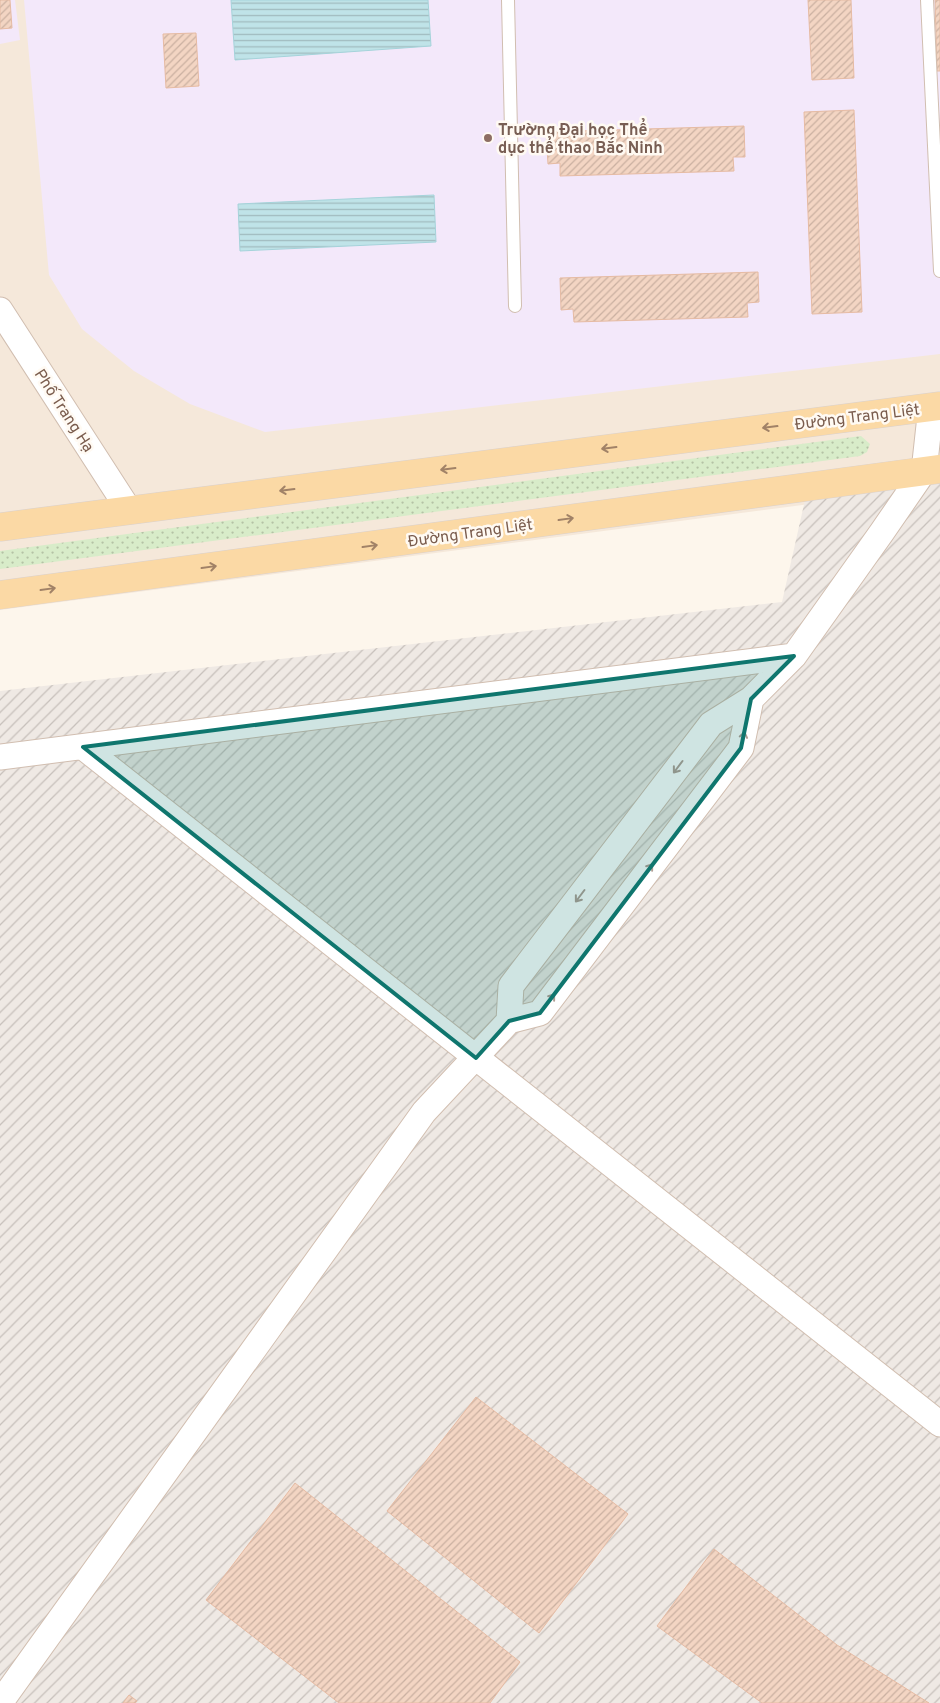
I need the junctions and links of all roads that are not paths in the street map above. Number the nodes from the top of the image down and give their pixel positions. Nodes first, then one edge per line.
1 (508, 0) edge
2 (927, 0) edge
3 (940, 271) edge
4 (515, 306) dead end
5 (0, 310) edge
6 (936, 406) edge
7 (932, 470) edge
8 (130, 510) junction
9 (0, 527) edge
10 (0, 595) edge
11 (794, 656) junction
12 (751, 699) junction
13 (83, 747) junction
14 (0, 757) edge
15 (508, 1021) junction
16 (476, 1058) junction
17 (940, 1424) edge
18 (0, 1703) edge

1 - 4 lane
2 - 3 lane
5 - 8 street, Phố Trang Hạ
6 - 7 street
6 -> 8 main road, Đường Trang Liệt
10 -> 7 main road, Đường Trang Liệt
7 - 11 street
8 - 9 main road, Đường Trang Liệt
11 - 12 street
11 - 13 street
12 -> 15 street
15 -> 12 street
13 - 14 street
13 - 16 street
15 - 16 street
16 - 17 street
16 - 18 street

